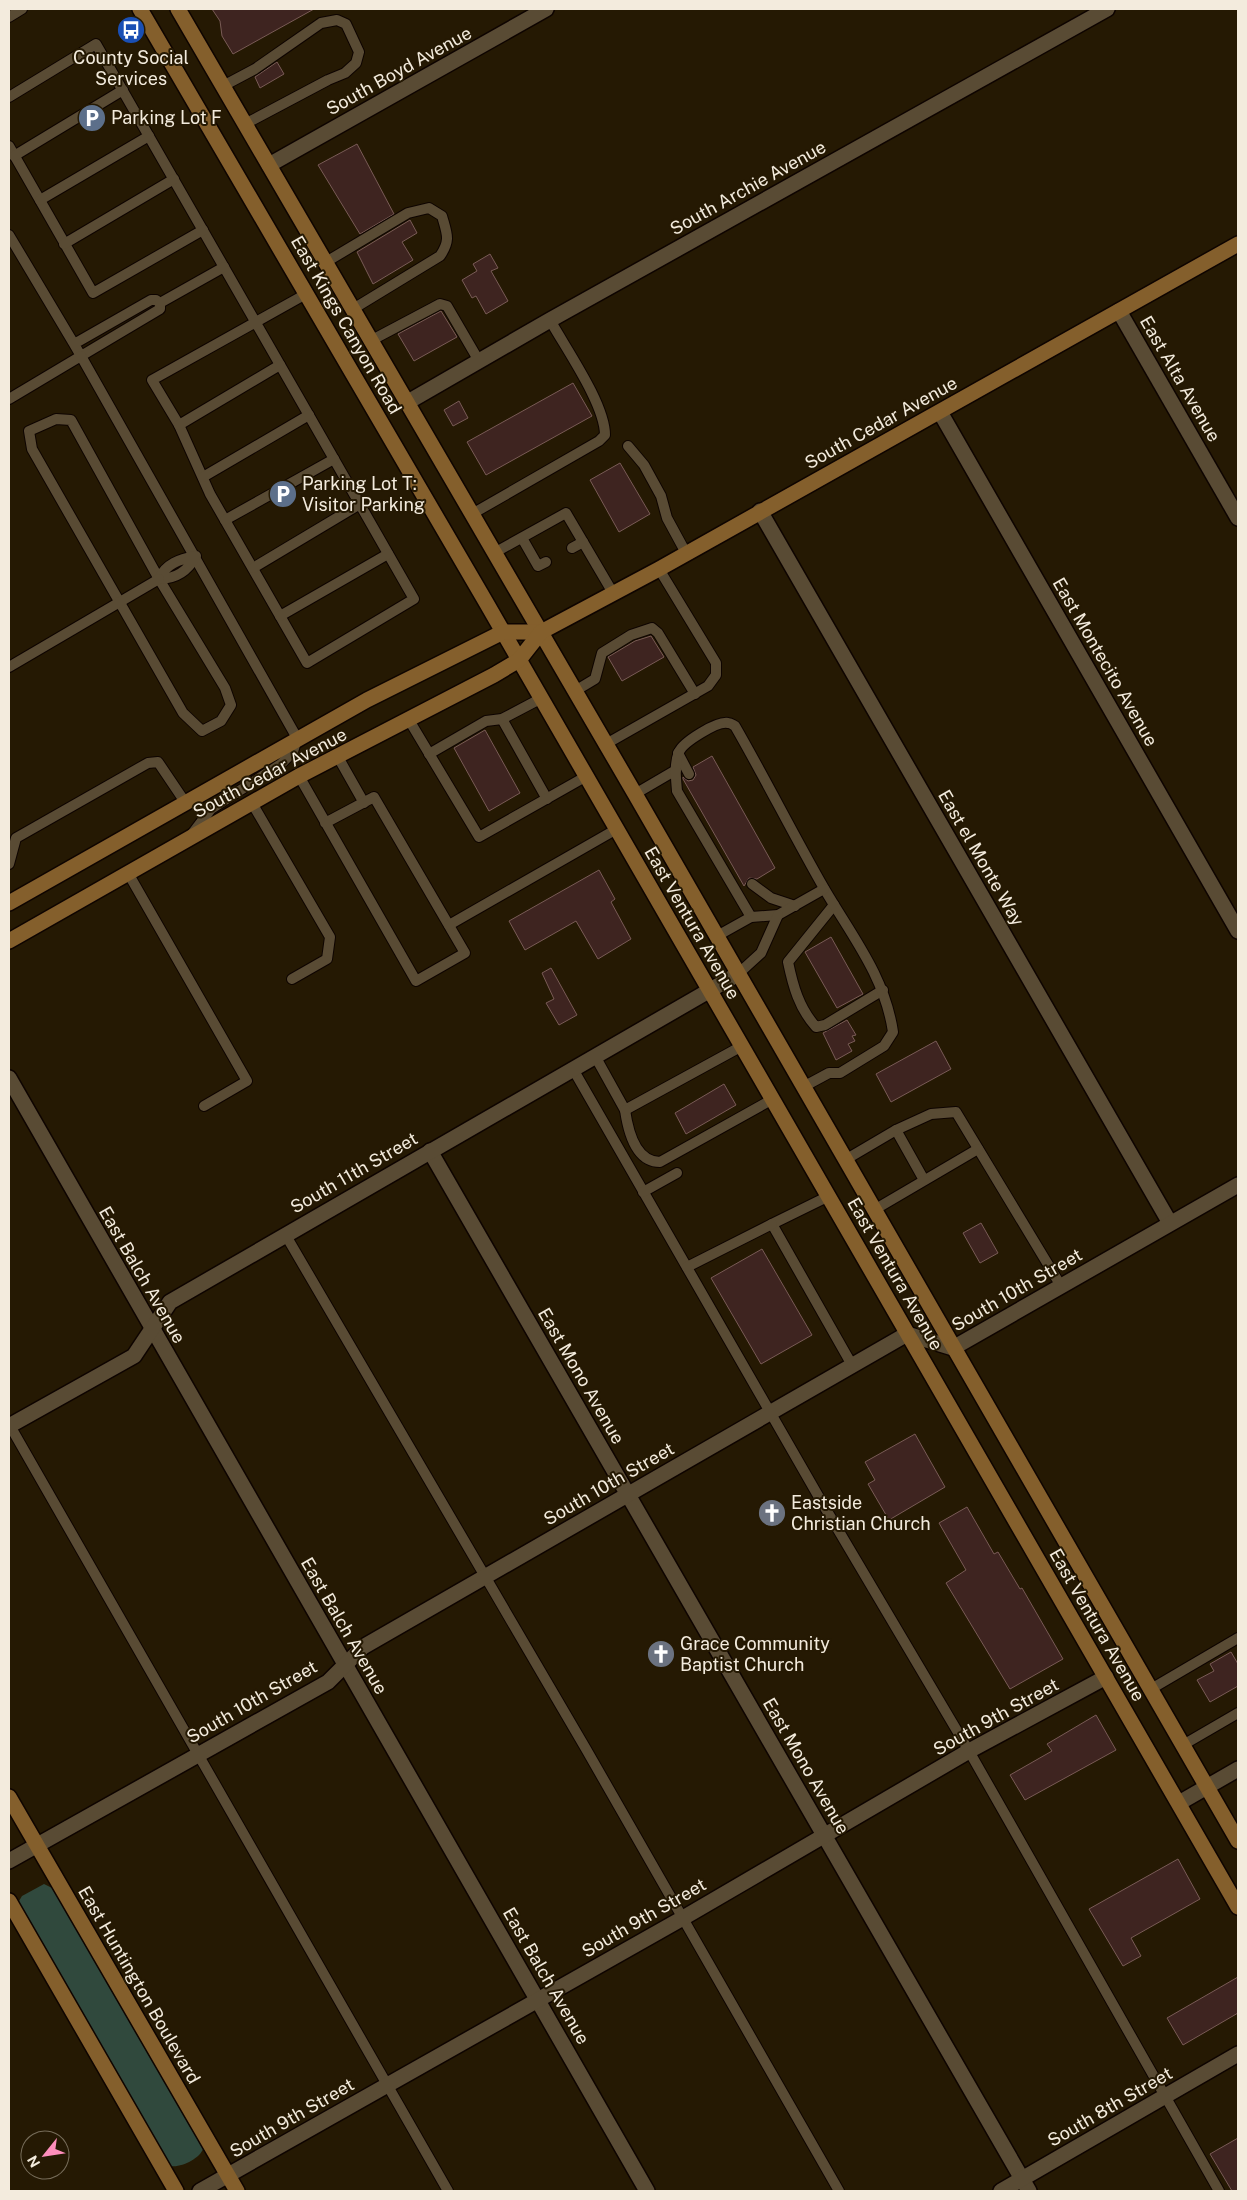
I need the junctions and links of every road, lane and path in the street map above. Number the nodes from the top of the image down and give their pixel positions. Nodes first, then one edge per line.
1 (22, 9) edge
2 (140, 9) edge
3 (178, 9) edge
4 (546, 9) edge
5 (1107, 9) edge
6 (9, 17) edge
7 (223, 86) junction
8 (123, 90) junction
9 (9, 97) edge
10 (245, 124) junction
11 (149, 136) junction
12 (9, 146) edge
13 (14, 156) junction
14 (269, 165) junction
15 (174, 179) junction
16 (40, 200) junction
17 (203, 230) junction
18 (9, 235) edge
19 (64, 244) junction
20 (1238, 244) edge
21 (326, 262) junction
22 (224, 267) junction
23 (306, 294) junction
24 (160, 303) junction
25 (353, 309) junction
26 (1119, 311) junction
27 (550, 320) junction
28 (256, 322) junction
29 (372, 340) junction
30 (74, 344) junction
31 (81, 356) junction
32 (479, 361) junction
33 (280, 365) junction
34 (9, 400) edge
35 (408, 402) junction
36 (940, 412) junction
37 (309, 415) junction
38 (179, 425) junction
39 (628, 446) dead end
40 (334, 459) junction
41 (203, 477) junction
42 (360, 504) junction
43 (760, 511) junction
44 (472, 514) junction
45 (1238, 518) edge
46 (225, 520) junction
47 (522, 538) junction
48 (583, 542) junction
49 (572, 548) dead end
50 (494, 553) junction
51 (686, 553) junction
52 (388, 554) junction
53 (196, 556) junction
54 (546, 562) dead end
55 (253, 568) junction
56 (659, 569) junction
57 (159, 579) junction
58 (613, 593) junction
59 (119, 602) junction
60 (280, 616) junction
61 (503, 632) junction
62 (541, 632) junction
63 (519, 660) junction
64 (9, 666) edge
65 (575, 691) junction
66 (695, 694) junction
67 (540, 699) junction
68 (502, 719) junction
69 (409, 720) junction
70 (297, 738) junction
71 (606, 744) junction
72 (678, 753) junction
73 (429, 754) junction
74 (338, 757) junction
75 (676, 770) junction
76 (689, 774) dead end
77 (299, 776) junction
78 (585, 777) junction
79 (635, 794) junction
80 (547, 799) junction
81 (185, 802) junction
82 (252, 803) junction
83 (364, 803) junction
84 (325, 823) junction
85 (615, 830) junction
86 (189, 838) junction
87 (9, 864) edge
88 (128, 873) junction
89 (752, 884) dead end
90 (824, 889) junction
91 (9, 903) edge
92 (834, 905) junction
93 (795, 906) junction
94 (778, 915) junction
95 (750, 917) junction
96 (449, 925) junction
97 (1238, 931) edge
98 (717, 936) junction
99 (9, 940) edge
100 (738, 974) junction
101 (292, 978) dead end
102 (710, 990) junction
103 (883, 990) junction
104 (742, 1046) junction
105 (595, 1056) junction
106 (573, 1069) junction
107 (9, 1078) edge
108 (803, 1087) junction
109 (773, 1099) junction
110 (204, 1106) dead end
111 (625, 1110) junction
112 (896, 1130) junction
113 (978, 1148) junction
114 (430, 1151) junction
115 (845, 1160) junction
116 (677, 1173) dead end
117 (924, 1180) junction
118 (1238, 1185) edge
119 (644, 1192) junction
120 (828, 1196) junction
121 (874, 1210) junction
122 (1170, 1223) junction
123 (772, 1224) junction
124 (285, 1234) junction
125 (687, 1267) junction
126 (1061, 1286) junction
127 (152, 1330) junction
128 (908, 1334) junction
129 (953, 1348) junction
130 (852, 1365) junction
131 (771, 1413) junction
132 (9, 1425) edge
133 (628, 1495) junction
134 (485, 1577) junction
135 (1238, 1638) edge
136 (345, 1665) junction
137 (1106, 1678) junction
138 (1151, 1689) junction
139 (1238, 1713) edge
140 (1183, 1745) junction
141 (969, 1752) junction
142 (198, 1754) junction
143 (1238, 1769) edge
144 (1207, 1787) junction
145 (9, 1797) edge
146 (1179, 1803) junction
147 (1236, 1833) edge
148 (825, 1836) junction
149 (37, 1845) junction
150 (9, 1861) edge
151 (9, 1901) edge
152 (1238, 1907) edge
153 (683, 1918) junction
154 (538, 1999) junction
155 (1238, 2054) edge
156 (388, 2085) junction
157 (1165, 2097) junction
158 (228, 2175) junction
159 (1026, 2185) edge
160 (176, 2191) edge
161 (200, 2191) edge
162 (237, 2191) edge
163 (448, 2191) edge
164 (647, 2191) edge
165 (839, 2191) edge
166 (1001, 2191) edge
167 (1220, 2191) edge

1 - 6 lane
2 - 23 main road, East Kings Canyon Road
3 - 7 main road, East Kings Canyon Road
4 - 14 street, South Boyd Avenue
5 - 27 street, South Archie Avenue
7 - 10 main road, East Kings Canyon Road
7 - 10 lane
8 - 9 lane
8 - 11 lane
8 - 13 lane
10 - 14 main road, East Kings Canyon Road
11 - 15 lane
11 - 16 lane
12 - 13 lane
13 - 16 lane
14 - 21 main road, East Kings Canyon Road
15 - 17 lane
15 - 19 lane
16 - 19 lane
17 - 19 lane
17 - 22 lane
18 - 30 lane
20 - 26 main road, South Cedar Avenue
21 - 25 main road, East Kings Canyon Road
21 - 25 lane
22 - 24 lane
22 - 28 lane
23 - 28 lane
23 - 61 main road, East Kings Canyon Road
24 - 30 lane
24 - 31 lane
25 - 29 main road, East Kings Canyon Road
26 - 36 main road, South Cedar Avenue
26 - 45 street, East Alta Avenue
27 - 32 street, South Archie Avenue
27 - 44 lane
28 - 33 lane
28 - 38 lane
29 - 32 lane
29 - 35 main road, East Kings Canyon Road
30 - 31 lane
31 - 34 lane
31 - 53 lane
32 - 35 street, South Archie Avenue
33 - 37 lane
33 - 38 lane
35 - 44 main road, East Kings Canyon Road
36 - 43 main road, South Cedar Avenue
36 - 97 street, East Montecito Avenue
37 - 40 lane
37 - 41 lane
38 - 41 lane
39 - 51 lane
40 - 42 lane
40 - 46 lane
41 - 46 lane
42 - 52 lane
42 - 55 lane
43 - 51 main road, South Cedar Avenue
43 - 122 street, East el Monte Way
44 - 50 main road, East Kings Canyon Road
46 - 55 lane
47 - 48 lane
47 - 50 lane
47 - 54 lane
48 - 49 lane
48 - 58 lane
50 - 62 main road, East Kings Canyon Road
51 - 56 main road, South Cedar Avenue
52 - 60 lane
52 - 60 lane
53 - 57 lane
53 - 70 lane
55 - 60 lane
56 - 58 main road, South Cedar Avenue
56 - 66 lane
57 - 59 lane
57 - 59 lane
57 - 59 lane
58 - 62 main road, South Cedar Avenue
59 - 64 lane
61 - 62 main road, South Cedar Avenue
61 - 63 main road, East Kings Canyon Road
61 - 70 main road, South Cedar Avenue
62 - 63 main road, South Cedar Avenue
62 - 65 main road, East Ventura Avenue
63 - 67 main road, East Ventura Avenue
63 - 69 main road, South Cedar Avenue
65 - 66 lane
65 - 71 main road, East Ventura Avenue
66 - 71 lane
67 - 68 lane
67 - 78 main road, East Ventura Avenue
68 - 73 lane
68 - 80 lane
69 - 73 lane
69 - 74 main road, South Cedar Avenue
70 - 81 main road, South Cedar Avenue
70 - 86 lane
71 - 79 main road, East Ventura Avenue
72 - 75 lane
72 - 76 lane
72 - 90 lane
73 - 80 lane
74 - 77 main road, South Cedar Avenue
74 - 83 lane
75 - 79 lane
75 - 95 lane
77 - 82 main road, South Cedar Avenue
77 - 84 lane
78 - 80 lane
78 - 85 main road, East Ventura Avenue
79 - 98 main road, East Ventura Avenue
81 - 87 lane
81 - 91 main road, South Cedar Avenue
82 - 86 main road, South Cedar Avenue
82 - 101 lane
83 - 84 lane
83 - 96 lane
84 - 96 lane
85 - 96 lane
85 - 102 main road, East Ventura Avenue
86 - 88 main road, South Cedar Avenue
88 - 99 main road, South Cedar Avenue
88 - 110 lane
89 - 93 lane
90 - 92 lane
90 - 93 lane
92 - 103 lane
92 - 103 lane
93 - 94 lane
94 - 95 lane
94 - 100 lane
95 - 98 lane
98 - 100 main road, East Ventura Avenue
100 - 102 street, South 11th Street
100 - 108 main road, East Ventura Avenue
102 - 104 main road, East Ventura Avenue
102 - 105 street, South 11th Street
103 - 108 lane
104 - 109 main road, East Ventura Avenue
104 - 111 lane
105 - 106 street, South 11th Street
105 - 111 lane
106 - 114 street, South 11th Street
106 - 119 lane
107 - 127 street, East Balch Avenue
108 - 115 main road, East Ventura Avenue
109 - 111 lane
109 - 120 main road, East Ventura Avenue
112 - 113 lane
112 - 115 lane
112 - 117 lane
113 - 117 lane
113 - 126 lane
114 - 124 street, South 11th Street
114 - 133 street, East Mono Avenue
115 - 121 main road, East Ventura Avenue
116 - 119 lane
117 - 121 lane
118 - 122 street, South 10th Street
119 - 125 lane
120 - 123 lane
120 - 128 main road, East Ventura Avenue
121 - 129 main road, East Ventura Avenue
122 - 126 street, South 10th Street
123 - 125 lane
123 - 130 lane
124 - 127 street, South 11th Street
124 - 134 lane
125 - 131 lane
126 - 129 street, South 10th Street
127 - 132 street, South 11th Street
127 - 136 street, East Balch Avenue
128 - 129 street, South 10th Street
128 - 130 street, South 10th Street
128 - 137 main road, East Ventura Avenue
129 - 138 main road, East Ventura Avenue
130 - 131 street, South 10th Street
131 - 133 street, South 10th Street
131 - 141 lane
132 - 142 lane
133 - 134 street, South 10th Street
133 - 148 street, East Mono Avenue
134 - 136 street, South 10th Street
134 - 153 lane
135 - 138 lane
136 - 142 street, South 10th Street
136 - 154 street, East Balch Avenue
137 - 141 street, South 9th Street
137 - 146 main road, East Ventura Avenue
138 - 140 main road, East Ventura Avenue
139 - 140 lane
140 - 144 main road, East Ventura Avenue
141 - 148 street, South 9th Street
141 - 157 lane
142 - 149 street, South 10th Street
142 - 156 lane
143 - 144 street
144 - 146 street
144 - 147 main road, East Ventura Avenue
145 - 149 main road, East Huntington Boulevard
146 - 152 main road, East Ventura Avenue
148 - 153 street, South 9th Street
148 - 159 street, East Mono Avenue
149 - 150 street, South 10th Street
149 - 158 main road, East Huntington Boulevard
151 - 160 main road
153 - 154 street, South 9th Street
153 - 165 lane
154 - 156 street, South 9th Street
154 - 164 street, East Balch Avenue
155 - 157 street, South 8th Street
156 - 158 street, South 9th Street
156 - 163 lane
157 - 159 street, South 8th Street
157 - 167 lane
158 - 161 street, South 9th Street
158 - 162 main road, East Huntington Boulevard
159 - 166 street, South 8th Street

